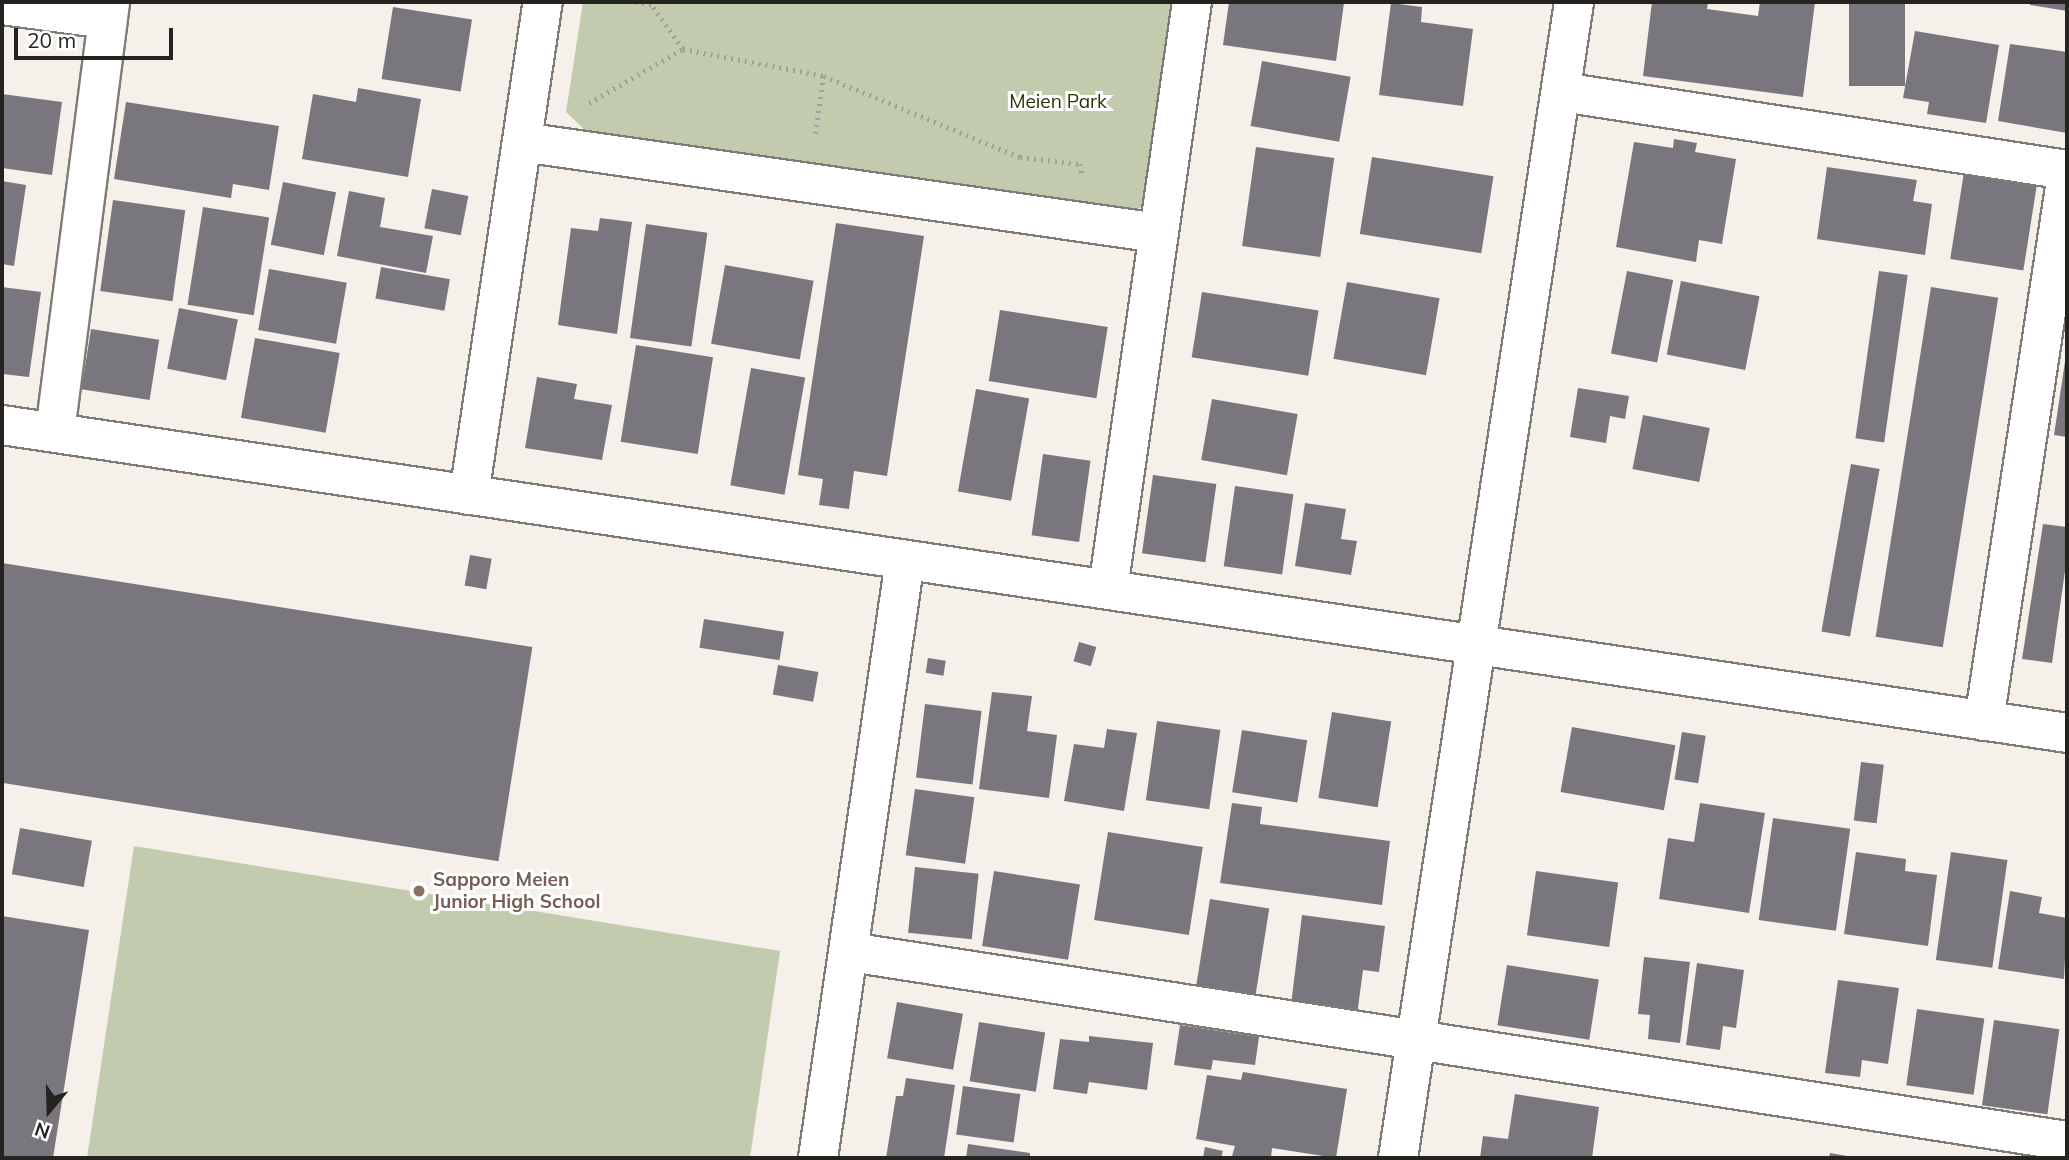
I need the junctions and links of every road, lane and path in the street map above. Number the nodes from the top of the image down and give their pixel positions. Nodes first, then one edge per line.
1 (543, 2) edge
2 (635, 2) edge
3 (1192, 2) edge
4 (1574, 2) edge
5 (2, 5) edge
6 (109, 10) edge
7 (683, 49) junction
8 (824, 76) junction
9 (1562, 92) junction
10 (583, 106) dead end
11 (522, 142) junction
12 (2067, 172) edge
13 (809, 184) junction
14 (1093, 224) junction
15 (1158, 233) junction
16 (2, 425) edge
17 (55, 432) junction
18 (469, 495) junction
19 (905, 559) junction
20 (1108, 589) junction
21 (1478, 645) junction
22 (1984, 721) junction
23 (2067, 733) edge
24 (850, 952) junction
25 (1415, 1041) junction
26 (2067, 1141) edge
27 (2067, 1153) edge
28 (818, 1158) edge
29 (1398, 1158) edge
30 (2066, 1158) edge

1 - 11 street
2 - 7 path
3 - 15 street
4 - 9 street
5 - 6 street
6 - 17 street
7 - 8 path
7 - 10 path
8 - 13 path
8 - 14 path
9 - 12 street
9 - 21 street
11 - 13 street
11 - 18 street
12 - 22 street
13 - 14 street
14 - 15 street
15 - 20 street
16 - 17 street
17 - 18 street
18 - 19 street
19 - 20 street
19 - 24 street
20 - 21 street
21 - 22 street
21 - 25 street
22 - 23 street
24 - 25 street
24 - 28 street
25 - 26 street
25 - 29 street
27 - 30 street

